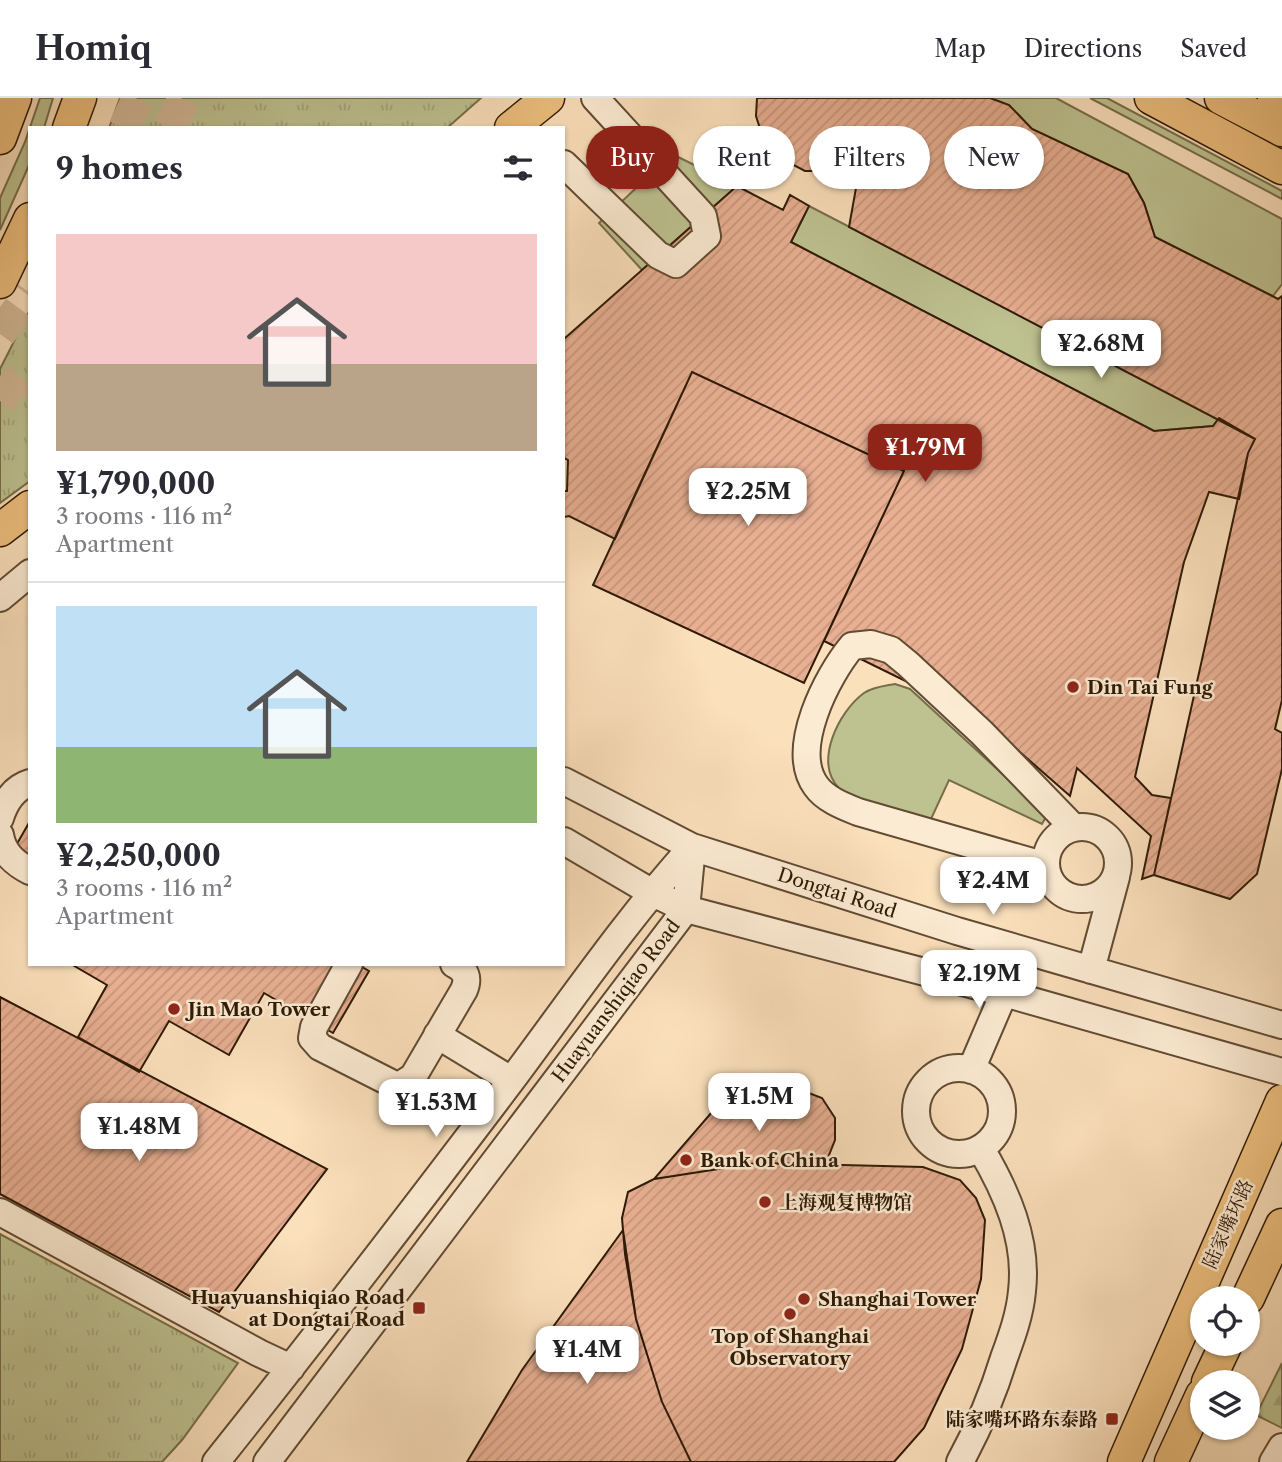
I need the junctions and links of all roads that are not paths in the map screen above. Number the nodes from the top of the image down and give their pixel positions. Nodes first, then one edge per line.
1 (15, 98) edge
2 (80, 98) edge
3 (548, 98) edge
4 (595, 98) edge
5 (1152, 98) edge
6 (1221, 98) edge
7 (1274, 98) edge
8 (1282, 102) edge
9 (70, 126) edge
10 (516, 126) edge
11 (1282, 130) edge
12 (0, 138) edge
13 (565, 165) edge
14 (1282, 167) edge
15 (28, 223) edge
16 (0, 282) edge
17 (28, 509) edge
18 (0, 530) edge
19 (28, 577) edge
20 (0, 598) edge
21 (565, 782) edge
22 (28, 784) edge
23 (2, 807) edge
24 (1074, 828) junction
25 (0, 835) edge
26 (565, 842) edge
27 (692, 847) junction
28 (1119, 861) junction
29 (1046, 866) junction
30 (28, 870) edge
31 (651, 892) junction
32 (687, 909) junction
33 (348, 966) edge
34 (457, 966) edge
35 (1091, 970) junction
36 (1004, 993) junction
37 (1282, 1025) edge
38 (437, 1035) junction
39 (971, 1070) junction
40 (1282, 1072) edge
41 (511, 1080) junction
42 (1282, 1101) edge
43 (981, 1149) junction
44 (0, 1212) edge
45 (1282, 1225) edge
46 (1254, 1286) edge
47 (291, 1368) junction
48 (1190, 1421) edge
49 (1282, 1447) edge
50 (216, 1462) edge
51 (267, 1462) edge
52 (960, 1462) edge
53 (1124, 1462) edge
54 (1171, 1462) edge
55 (1273, 1462) edge

1 - 12 main road
2 - 9 main road
3 - 10 main road
4 - 13 street
5 - 14 main road
6 - 11 main road
7 - 8 main road
15 - 16 main road
17 - 18 main road
19 - 20 street
21 - 27 street, Dongtai Road
22 - 23 street
24 - 28 street
24 - 29 street
24 - 29 street
25 - 30 street
26 - 31 street
27 - 31 street, Huayuanshiqiao Road
27 - 32 street, Huayuanshiqiao Road
27 - 35 street, Dongtai Road
28 - 29 street
28 - 35 street
31 - 32 street
31 - 41 street, Huayuanshiqiao Road
32 - 36 street
32 - 51 street, Huayuanshiqiao Road
33 - 38 street
34 - 38 street
35 - 37 street, Dongtai Road
36 - 39 street
36 - 40 street
38 - 41 street
39 - 43 street
39 - 43 street
41 - 47 street, Huayuanshiqiao Road
42 - 53 main road, 陆家嘴环路
43 - 52 street
44 - 47 street
45 - 46 main road
47 - 50 street, Huayuanshiqiao Road
48 - 54 main road
49 - 55 street

